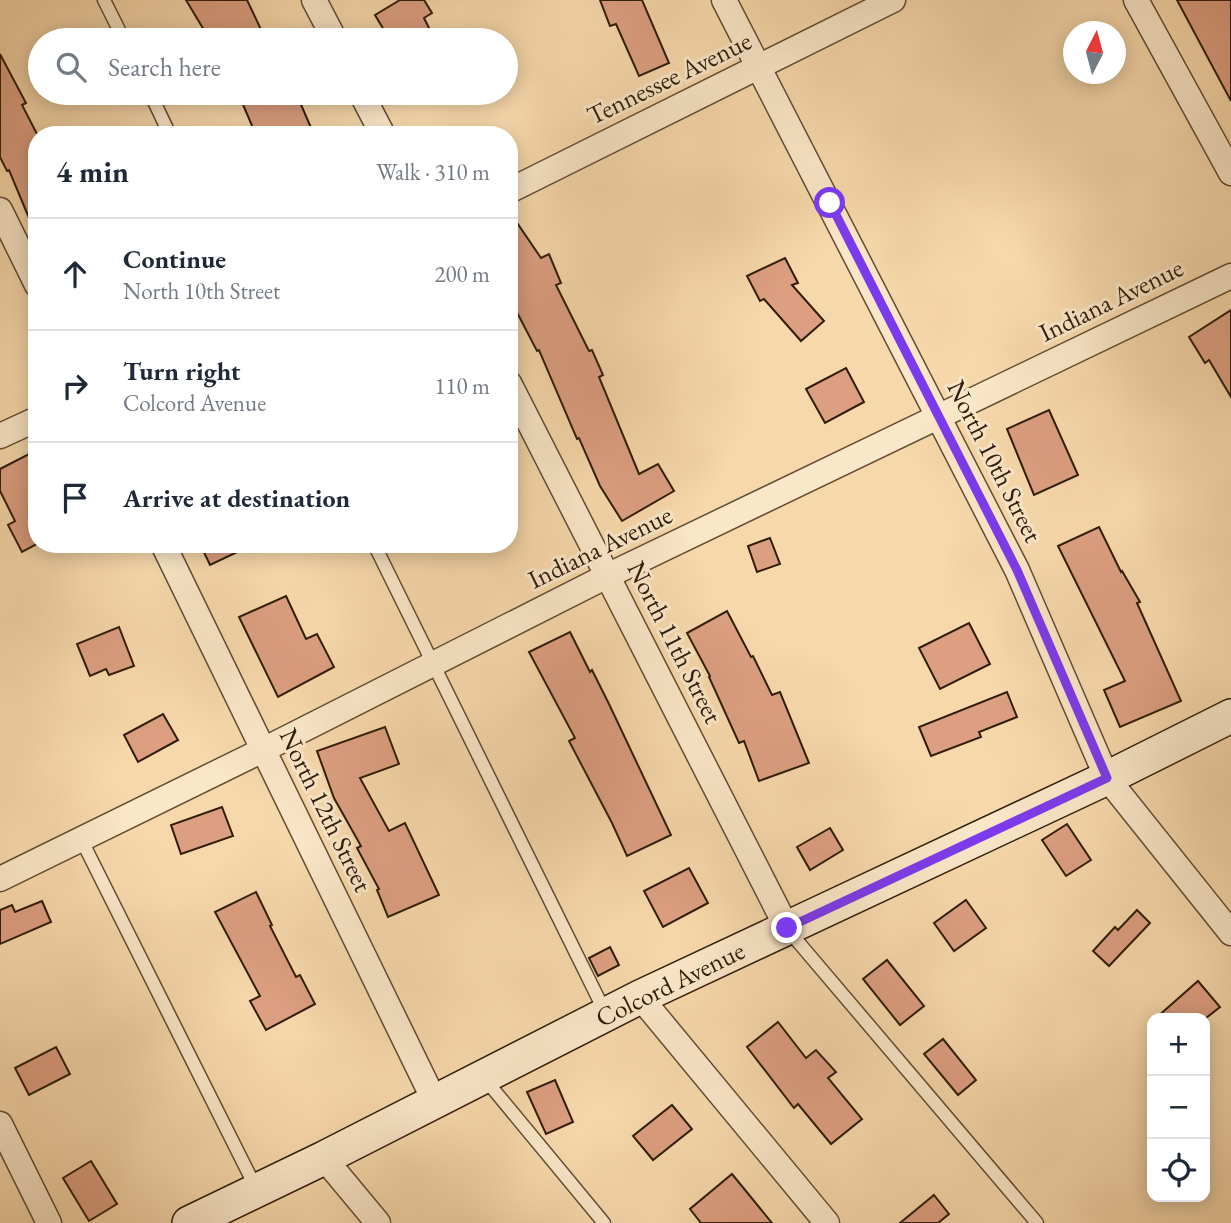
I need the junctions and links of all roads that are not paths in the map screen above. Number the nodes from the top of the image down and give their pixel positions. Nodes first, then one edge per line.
1 (104, 0) edge
2 (314, 0) edge
3 (724, 0) edge
4 (893, 0) edge
5 (1136, 0) edge
6 (118, 28) edge
7 (328, 28) edge
8 (759, 67) junction
9 (156, 105) edge
10 (367, 105) edge
11 (166, 126) edge
12 (378, 126) edge
13 (1231, 173) edge
14 (518, 187) edge
15 (0, 210) edge
16 (28, 267) edge
17 (1231, 276) edge
18 (518, 401) edge
19 (939, 416) junction
20 (28, 423) edge
21 (0, 436) edge
22 (167, 553) edge
23 (379, 553) edge
24 (607, 576) junction
25 (434, 663) junction
26 (1231, 716) edge
27 (263, 750) junction
28 (1107, 778) junction
29 (80, 839) junction
30 (0, 879) edge
31 (787, 928) junction
32 (1231, 933) edge
33 (640, 997) junction
34 (606, 1014) junction
35 (484, 1077) junction
36 (435, 1102) junction
37 (0, 1124) edge
38 (324, 1158) junction
39 (257, 1190) junction
40 (49, 1223) edge
41 (189, 1223) edge
42 (378, 1223) edge
43 (604, 1223) edge
44 (827, 1223) edge
45 (1037, 1223) edge

1 - 6 lane
2 - 7 street
3 - 8 street, North 10th Street
4 - 8 street, Tennessee Avenue
5 - 13 street
8 - 14 street, Tennessee Avenue
8 - 19 street, North 10th Street
9 - 11 lane
10 - 12 street
15 - 16 street
17 - 19 street, Indiana Avenue
18 - 24 street, North 11th Street
19 - 24 street, Indiana Avenue
19 - 28 street, North 10th Street
20 - 21 street
22 - 27 street, North 12th Street
23 - 25 lane
24 - 25 street, Indiana Avenue
24 - 31 street, North 11th Street
25 - 27 street, Indiana Avenue
25 - 34 lane
26 - 28 street, Colcord Avenue
27 - 29 street, Indiana Avenue
27 - 36 street, North 12th Street
28 - 31 street, Colcord Avenue
28 - 32 street, North 10th Street
29 - 30 street, Indiana Avenue
29 - 39 lane
31 - 33 street, Colcord Avenue
31 - 45 lane
33 - 34 street, Colcord Avenue
33 - 44 street
34 - 35 street, Colcord Avenue
35 - 36 street, Colcord Avenue
35 - 43 lane
36 - 38 street, Colcord Avenue
37 - 40 street
38 - 39 street, Colcord Avenue
38 - 42 street
39 - 41 street, Colcord Avenue

